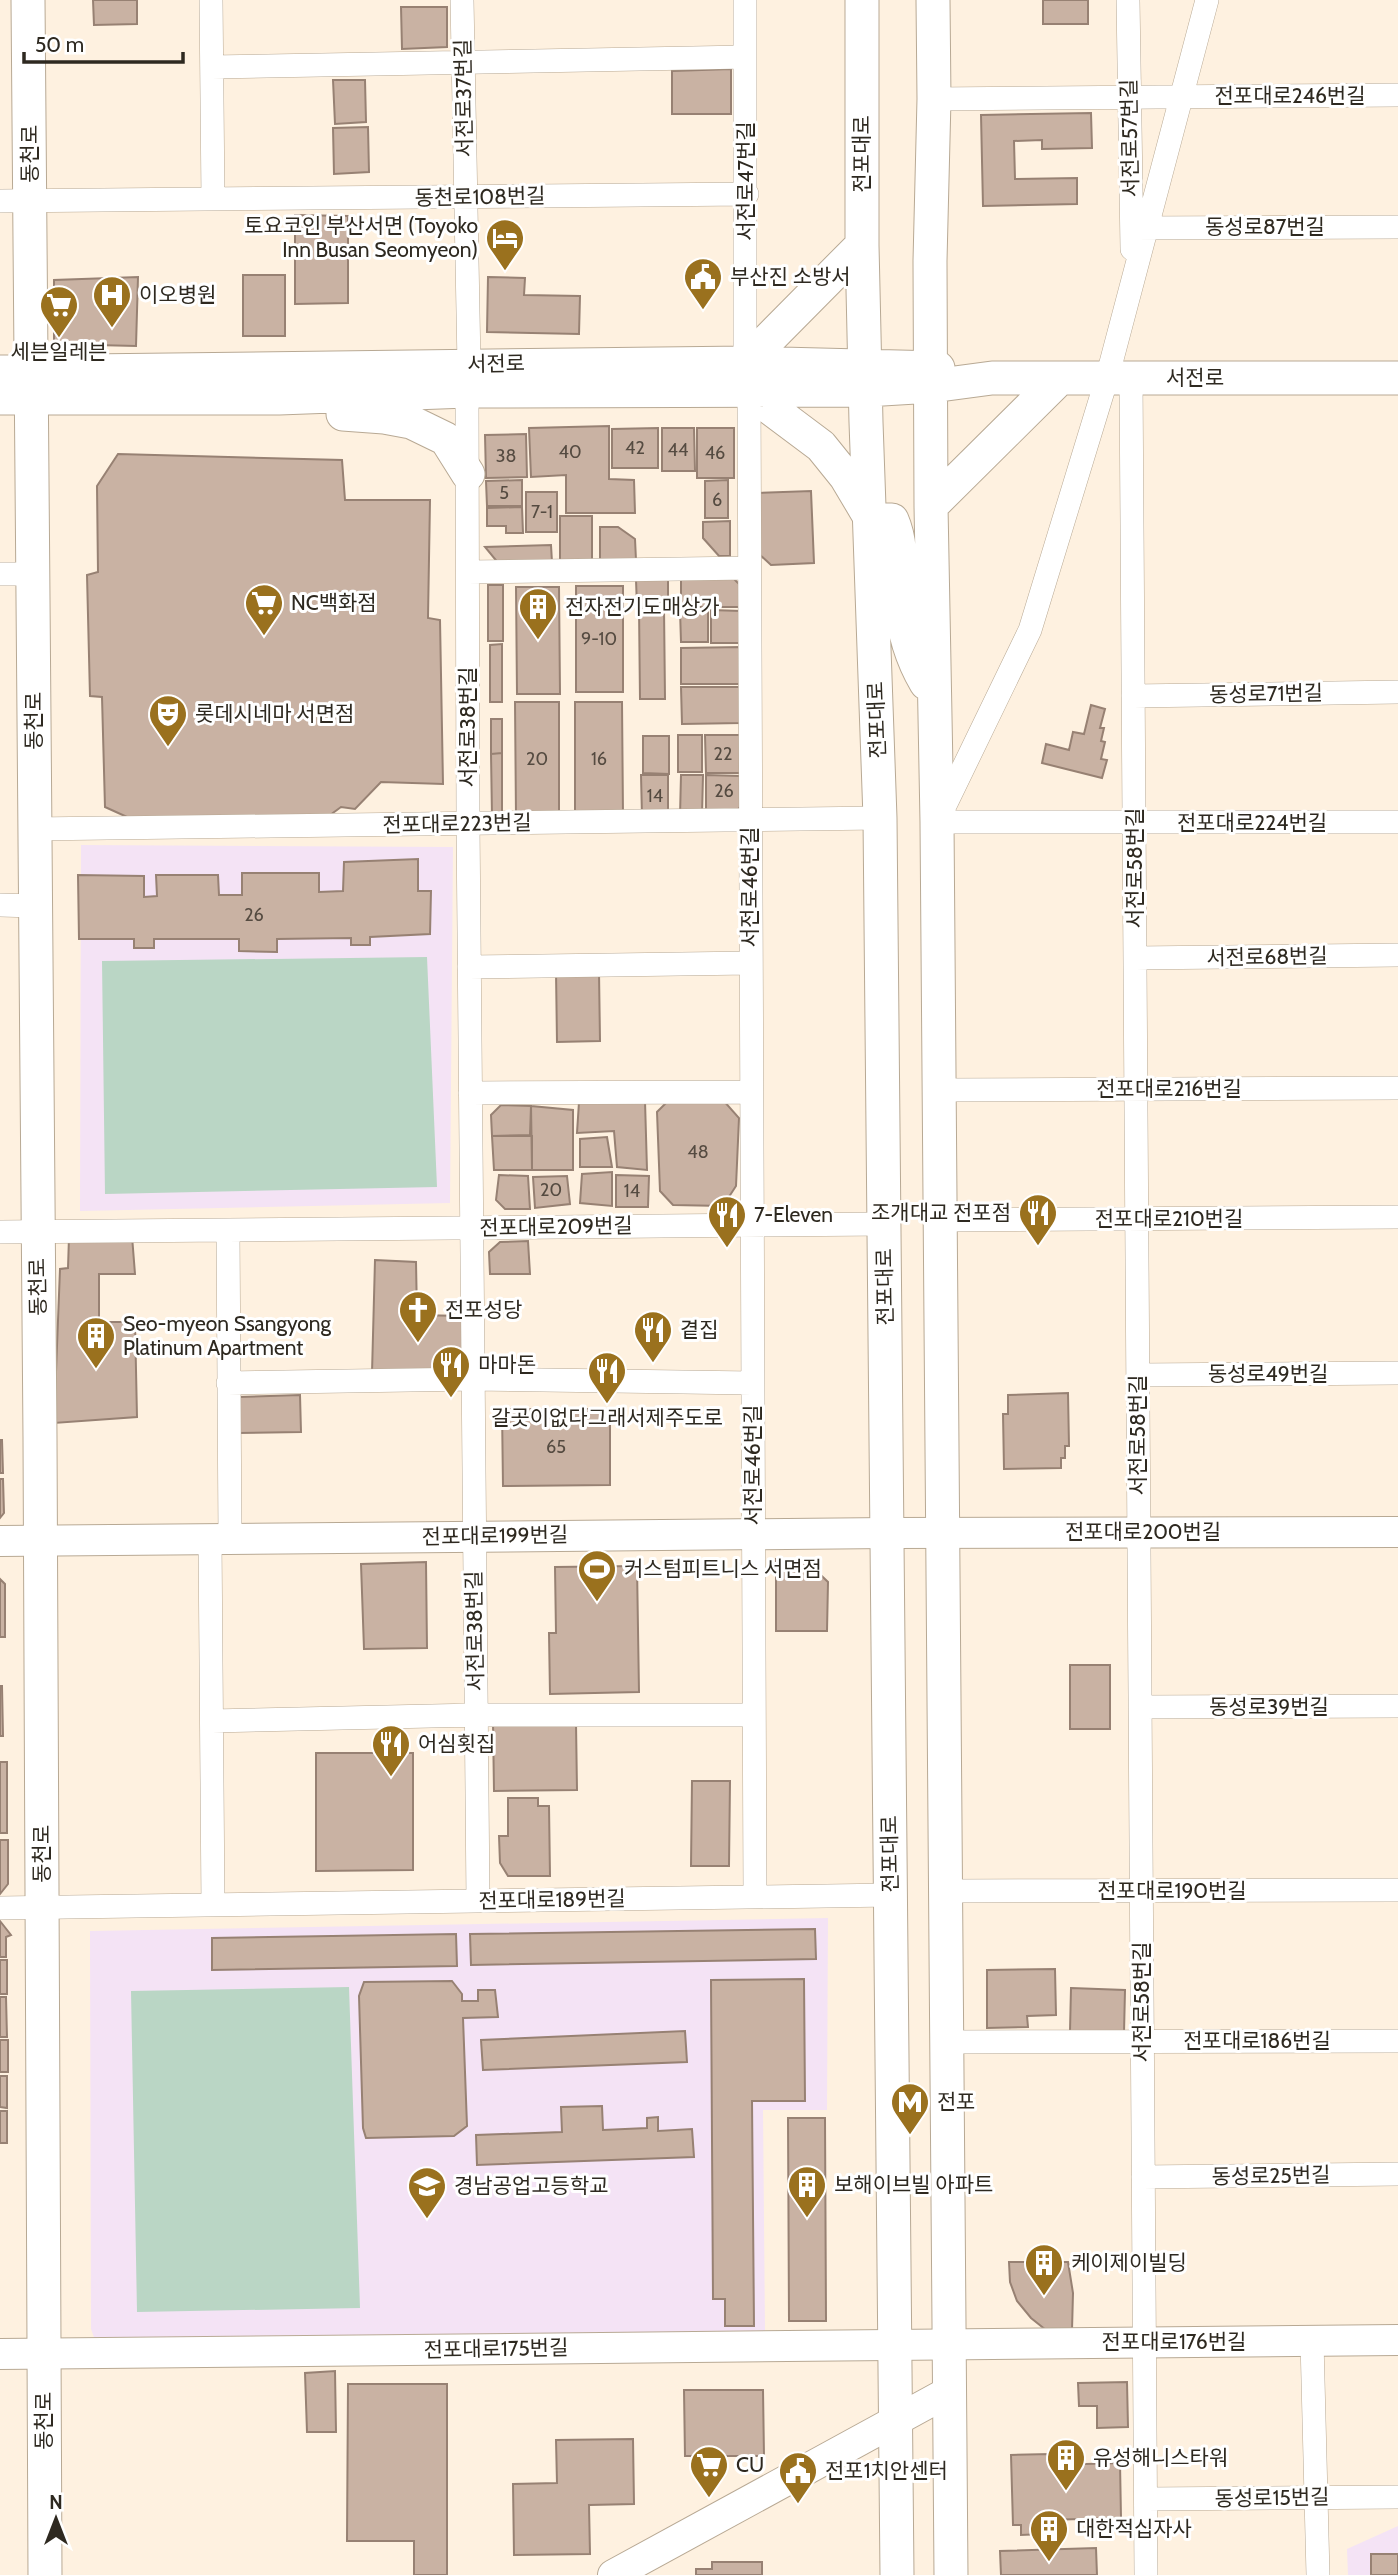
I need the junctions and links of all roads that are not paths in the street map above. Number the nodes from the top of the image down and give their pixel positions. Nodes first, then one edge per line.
1 (28, 0) edge
2 (211, 0) edge
3 (463, 0) edge
4 (745, 0) edge
5 (862, 0) edge
6 (933, 0) edge
7 (1128, 0) edge
8 (1207, 0) edge
9 (746, 57) junction
10 (463, 62) junction
11 (212, 67) junction
12 (1398, 95) edge
13 (1130, 97) junction
14 (1181, 97) junction
15 (934, 99) junction
16 (747, 194) junction
17 (465, 197) junction
18 (213, 199) junction
19 (15, 201) edge
20 (1139, 227) junction
21 (1398, 227) edge
22 (862, 245) junction
23 (747, 377) junction
24 (866, 377) junction
25 (931, 377) junction
26 (468, 378) junction
27 (1060, 378) junction
28 (1119, 378) junction
29 (1398, 378) edge
30 (16, 384) edge
31 (279, 398) junction
32 (468, 474) junction
33 (931, 506) junction
34 (871, 533) junction
35 (749, 568) junction
36 (468, 572) junction
37 (0, 574) edge
38 (33, 574) junction
39 (1398, 692) edge
40 (933, 695) junction
41 (1133, 696) junction
42 (880, 818) junction
43 (750, 820) junction
44 (1398, 821) edge
45 (937, 822) junction
46 (1134, 823) junction
47 (468, 824) junction
48 (34, 829) junction
49 (0, 905) edge
50 (34, 906) junction
51 (1398, 956) edge
52 (1135, 958) junction
53 (750, 963) junction
54 (469, 967) junction
55 (1398, 1088) edge
56 (1136, 1089) junction
57 (939, 1090) junction
58 (751, 1092) junction
59 (470, 1093) junction
60 (1398, 1217) edge
61 (1137, 1219) junction
62 (941, 1220) junction
63 (884, 1224) junction
64 (752, 1225) junction
65 (471, 1228) junction
66 (228, 1230) junction
67 (37, 1232) junction
68 (0, 1233) edge
69 (1398, 1373) edge
70 (1138, 1375) junction
71 (473, 1379) junction
72 (228, 1383) junction
73 (752, 1383) junction
74 (1139, 1532) junction
75 (1398, 1532) edge
76 (887, 1533) junction
77 (943, 1533) junction
78 (753, 1534) junction
79 (474, 1536) junction
80 (220, 1539) junction
81 (40, 1540) junction
82 (0, 1541) edge
83 (1398, 1706) edge
84 (1140, 1707) junction
85 (476, 1715) junction
86 (754, 1715) junction
87 (212, 1721) junction
88 (1398, 1890) edge
89 (946, 1891) junction
90 (1142, 1891) junction
91 (891, 1895) junction
92 (755, 1897) junction
93 (478, 1901) junction
94 (214, 1905) junction
95 (42, 1907) junction
96 (0, 1908) edge
97 (1398, 2041) edge
98 (947, 2042) junction
99 (1142, 2042) junction
100 (1398, 2174) edge
101 (1143, 2177) junction
102 (1398, 2340) edge
103 (1312, 2341) junction
104 (1144, 2342) junction
105 (895, 2344) junction
106 (949, 2344) junction
107 (43, 2353) junction
108 (0, 2354) edge
109 (950, 2391) junction
110 (896, 2420) junction
111 (1398, 2497) edge
112 (1317, 2498) junction
113 (1146, 2500) junction
114 (45, 2575) edge
115 (613, 2575) edge
116 (897, 2575) edge
117 (951, 2575) edge
118 (1146, 2575) edge
119 (1318, 2575) edge

1 - 19 main road, 동천로
2 - 11 street
3 - 10 street, 서전로37번길
4 - 9 street, 서전로47번길
5 - 22 main road, 전포대로
6 - 15 main road
7 - 13 street, 서전로57번길
8 - 14 street, 전포대로246번길
9 - 10 street
9 - 16 street, 서전로47번길
10 - 11 street
10 - 17 street, 서전로37번길
11 - 18 street
12 - 14 street, 전포대로246번길
13 - 14 street, 전포대로246번길
13 - 15 street, 전포대로246번길
13 - 20 street, 서전로57번길
14 - 20 street
15 - 25 main road
16 - 17 street, 동천로108번길
16 - 23 street, 서전로47번길
17 - 18 street, 동천로108번길
17 - 26 street, 서전로37번길
18 - 19 street, 동천로108번길
19 - 30 main road, 동천로
20 - 21 street, 동성로87번길
20 - 28 street, 서전로57번길
22 - 23 main road
22 - 24 main road, 전포대로
23 - 24 main road, 서전로
23 - 26 main road, 서전로
23 - 34 main road
23 - 35 street, 서전로46번길
24 - 25 main road, 서전로
24 - 34 main road, 전포대로
25 - 27 main road, 서전로
25 - 33 main road
26 - 30 main road, 서전로
26 - 31 main road, 서전로
26 - 32 street, 서전로38번길
27 - 28 main road, 서전로
27 - 33 main road
28 - 29 main road, 서전로
28 - 41 street, 서전로58번길
28 - 45 street
30 - 31 main road, 서전로
30 - 38 main road, 동천로
31 - 32 main road
32 - 36 street, 서전로38번길
33 - 40 main road
34 - 40 main road
34 - 42 main road, 전포대로
35 - 36 street
35 - 43 street, 서전로46번길
36 - 47 street, 서전로38번길
37 - 38 street
38 - 48 main road, 동천로
39 - 41 street, 동성로71번길
40 - 45 main road
41 - 46 street, 서전로58번길
42 - 43 street, 전포대로223번길
42 - 63 main road, 전포대로
43 - 47 street, 전포대로223번길
43 - 53 street, 서전로46번길
44 - 46 street, 전포대로224번길
45 - 46 street, 전포대로224번길
45 - 57 main road
46 - 52 street, 서전로58번길
47 - 48 street, 전포대로223번길
47 - 54 street, 서전로38번길
48 - 50 main road, 동천로
49 - 50 street
50 - 67 main road, 동천로
51 - 52 street, 서전로68번길
52 - 56 street, 서전로58번길
53 - 54 street
53 - 58 street, 서전로46번길
54 - 59 street, 서전로38번길
55 - 56 street, 전포대로216번길
56 - 57 street, 전포대로216번길
56 - 61 street, 서전로58번길
57 - 62 main road
58 - 59 street
58 - 64 street, 서전로46번길
59 - 65 street, 서전로38번길
60 - 61 street, 전포대로210번길
61 - 62 street, 전포대로210번길
61 - 70 street, 서전로58번길
62 - 77 main road
63 - 64 street, 전포대로209번길
63 - 76 main road, 전포대로
64 - 65 street, 전포대로209번길
64 - 73 street, 서전로46번길
65 - 66 street, 전포대로209번길
65 - 71 street, 서전로38번길
66 - 67 street, 전포대로209번길
66 - 72 street
67 - 68 street, 전포대로209번길
67 - 81 main road, 동천로
69 - 70 street, 동성로49번길
70 - 74 street, 서전로58번길
71 - 72 street
71 - 73 street, 서전로46번길
71 - 79 street, 서전로38번길
72 - 80 street
73 - 78 street, 서전로46번길
74 - 75 street, 전포대로200번길
74 - 77 street, 전포대로200번길
74 - 84 street, 서전로58번길
76 - 77 street, 전포대로200번길
76 - 78 street, 전포대로199번길
76 - 91 main road, 전포대로
77 - 89 main road
78 - 79 street, 전포대로199번길
78 - 86 street, 서전로46번길
79 - 80 street, 전포대로199번길
79 - 85 street, 서전로38번길
80 - 81 street, 전포대로199번길
80 - 87 street
81 - 82 street, 전포대로199번길
81 - 95 main road, 동천로
83 - 84 street, 동성로39번길
84 - 90 street, 서전로58번길
85 - 86 street
85 - 87 street, 서전로38번길
85 - 93 street, 서전로38번길
86 - 92 street, 서전로46번길
87 - 94 street
88 - 90 street, 전포대로190번길
89 - 90 street, 전포대로190번길
89 - 98 main road
90 - 99 street, 서전로58번길
91 - 92 street, 전포대로189번길
91 - 105 main road, 전포대로
92 - 93 street, 전포대로189번길
93 - 94 street, 전포대로189번길
94 - 95 street, 전포대로189번길
95 - 96 street, 전포대로189번길
95 - 107 main road, 동천로
97 - 99 street, 전포대로186번길
98 - 99 street, 전포대로186번길
98 - 106 main road
99 - 101 street, 서전로58번길
100 - 101 street, 동성로25번길
101 - 104 street, 서전로58번길
102 - 103 street, 전포대로176번길
103 - 104 street, 전포대로176번길
103 - 112 street
104 - 106 street, 전포대로176번길
104 - 113 street, 서전로58번길
105 - 106 street, 전포대로175번길
105 - 107 street, 전포대로175번길
105 - 110 main road, 전포대로
106 - 109 main road
107 - 108 street, 전포대로175번길
107 - 114 main road, 동천로
109 - 110 street
109 - 117 main road
110 - 115 street
110 - 116 main road, 전포대로
111 - 112 street, 동성로15번길
112 - 113 street, 동성로15번길
112 - 119 street
113 - 118 street, 서전로58번길

